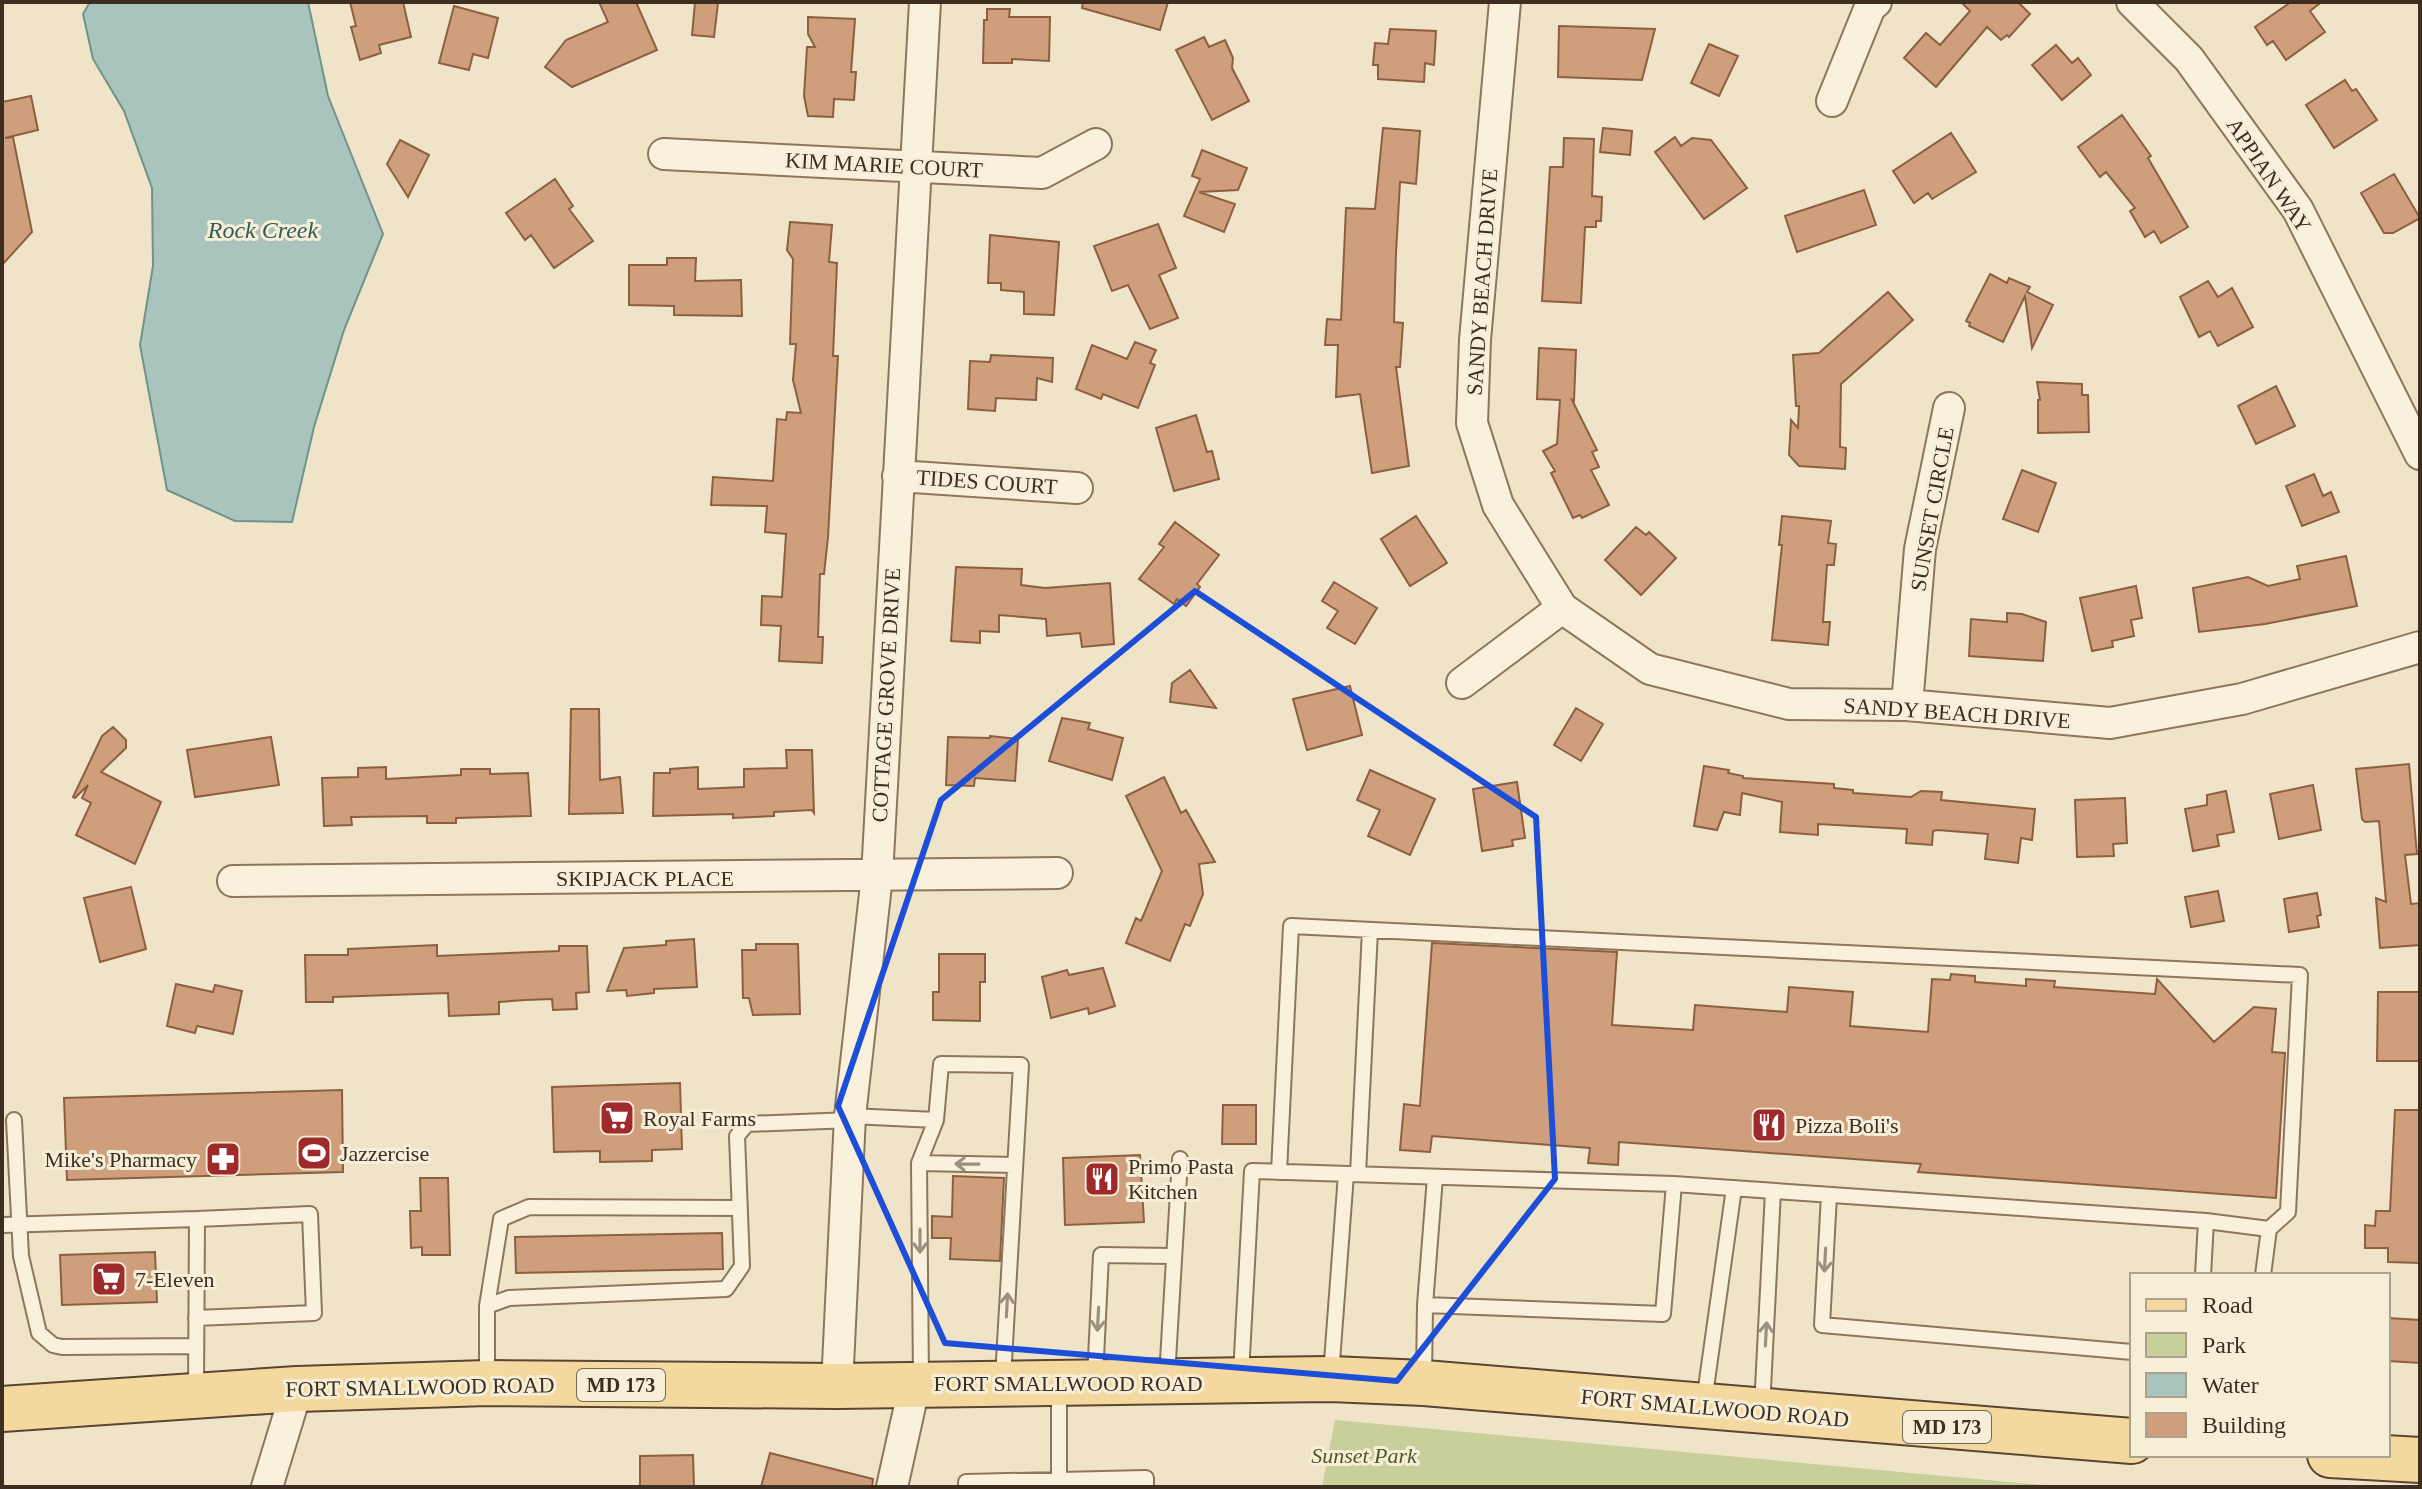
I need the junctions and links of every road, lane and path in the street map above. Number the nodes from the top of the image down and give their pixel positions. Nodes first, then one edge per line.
1 (925, 2) edge
2 (1505, 2) edge
3 (1876, 2) edge
4 (2132, 2) edge
5 (1832, 101) dead end
6 (1096, 144) dead end
7 (664, 154) dead end
8 (915, 167) junction
9 (1949, 408) dead end
10 (2420, 454) edge
11 (898, 476) junction
12 (1077, 488) dead end
13 (1562, 608) junction
14 (2420, 647) edge
15 (1462, 683) dead end
16 (1907, 705) junction
17 (1057, 873) dead end
18 (877, 876) junction
19 (233, 881) dead end
20 (1370, 930) junction
21 (850, 1118) junction
22 (14, 1120) dead end
23 (936, 1120) junction
24 (1180, 1159) dead end
25 (919, 1163) junction
26 (1015, 1165) junction
27 (1279, 1172) junction
28 (1352, 1174) junction
29 (1435, 1177) junction
30 (1674, 1184) junction
31 (1734, 1188) junction
32 (1773, 1191) junction
33 (1829, 1195) junction
34 (740, 1208) junction
35 (197, 1219) junction
36 (2206, 1221) junction
37 (18, 1224) junction
38 (2, 1225) edge
39 (2269, 1229) junction
40 (1173, 1256) junction
41 (2203, 1273) edge
42 (2263, 1273) edge
43 (1425, 1305) junction
44 (487, 1306) junction
45 (196, 1318) junction
46 (196, 1346) junction
47 (2130, 1352) edge
48 (1331, 1379) junction
49 (1076, 1382) junction
50 (1167, 1382) junction
51 (1241, 1382) junction
52 (487, 1383) junction
53 (918, 1383) junction
54 (1003, 1383) junction
55 (1424, 1383) junction
56 (837, 1386) junction
57 (297, 1389) junction
58 (196, 1395) junction
59 (1703, 1407) junction
60 (2, 1409) edge
61 (1762, 1412) junction
62 (2130, 1441) edge
63 (2366, 1457) edge
64 (2420, 1460) edge
65 (1059, 1483) edge
66 (267, 1487) edge
67 (892, 1487) edge
68 (966, 1487) edge
69 (1146, 1487) edge

1 - 8 street, COTTAGE GROVE DRIVE
2 - 13 street, SANDY BEACH DRIVE
3 - 5 street
4 - 10 street, APPIAN WAY
6 - 8 street, KIM MARIE COURT
7 - 8 street, KIM MARIE COURT
8 - 11 street, COTTAGE GROVE DRIVE
9 - 16 street, SUNSET CIRCLE
11 - 12 street, TIDES COURT
11 - 18 street, COTTAGE GROVE DRIVE
13 - 15 street
13 - 16 street, SANDY BEACH DRIVE
14 - 16 street, SANDY BEACH DRIVE
17 - 18 street, SKIPJACK PLACE
18 - 19 street, SKIPJACK PLACE
18 - 21 street, COTTAGE GROVE DRIVE
20 - 27 lane
20 - 28 lane
20 - 39 lane
21 - 23 lane
21 - 34 lane
21 - 56 street, COTTAGE GROVE DRIVE
22 - 37 lane
23 - 25 lane
23 - 26 lane
24 - 40 lane
26 -> 25 lane
25 -> 53 lane
54 -> 26 lane
27 - 28 lane
27 - 51 lane
28 - 29 lane
28 - 48 lane
29 - 30 lane
29 - 43 lane
30 - 31 lane
30 - 43 lane
31 - 32 lane
31 - 59 lane
32 - 33 lane
61 -> 32 lane
33 - 36 lane
33 -> 47 lane
34 - 44 lane
34 - 44 lane
35 - 37 lane
35 - 45 lane
35 - 45 lane
36 - 39 lane
36 - 41 lane
37 - 38 lane
37 - 46 lane
39 - 42 lane
40 -> 49 lane
40 - 50 lane
43 - 55 lane
44 - 52 lane
45 - 46 lane
46 - 58 lane
48 - 51 main road, FORT SMALLWOOD ROAD / MD 173
48 - 55 main road, FORT SMALLWOOD ROAD / MD 173
49 - 50 main road, FORT SMALLWOOD ROAD / MD 173
49 - 54 main road, FORT SMALLWOOD ROAD / MD 173
49 - 65 lane
50 - 51 main road, FORT SMALLWOOD ROAD / MD 173
52 - 56 main road, FORT SMALLWOOD ROAD / MD 173
52 - 57 main road, FORT SMALLWOOD ROAD / MD 173
53 - 54 main road, FORT SMALLWOOD ROAD / MD 173
53 - 56 main road, FORT SMALLWOOD ROAD / MD 173
53 - 67 street
55 - 59 main road, FORT SMALLWOOD ROAD / MD 173
57 - 58 main road, FORT SMALLWOOD ROAD / MD 173
57 - 66 street
58 - 60 main road, FORT SMALLWOOD ROAD / MD 173
59 - 61 main road, FORT SMALLWOOD ROAD / MD 173
61 - 62 main road, FORT SMALLWOOD ROAD / MD 173
63 - 64 main road
65 - 68 lane
65 - 69 lane

